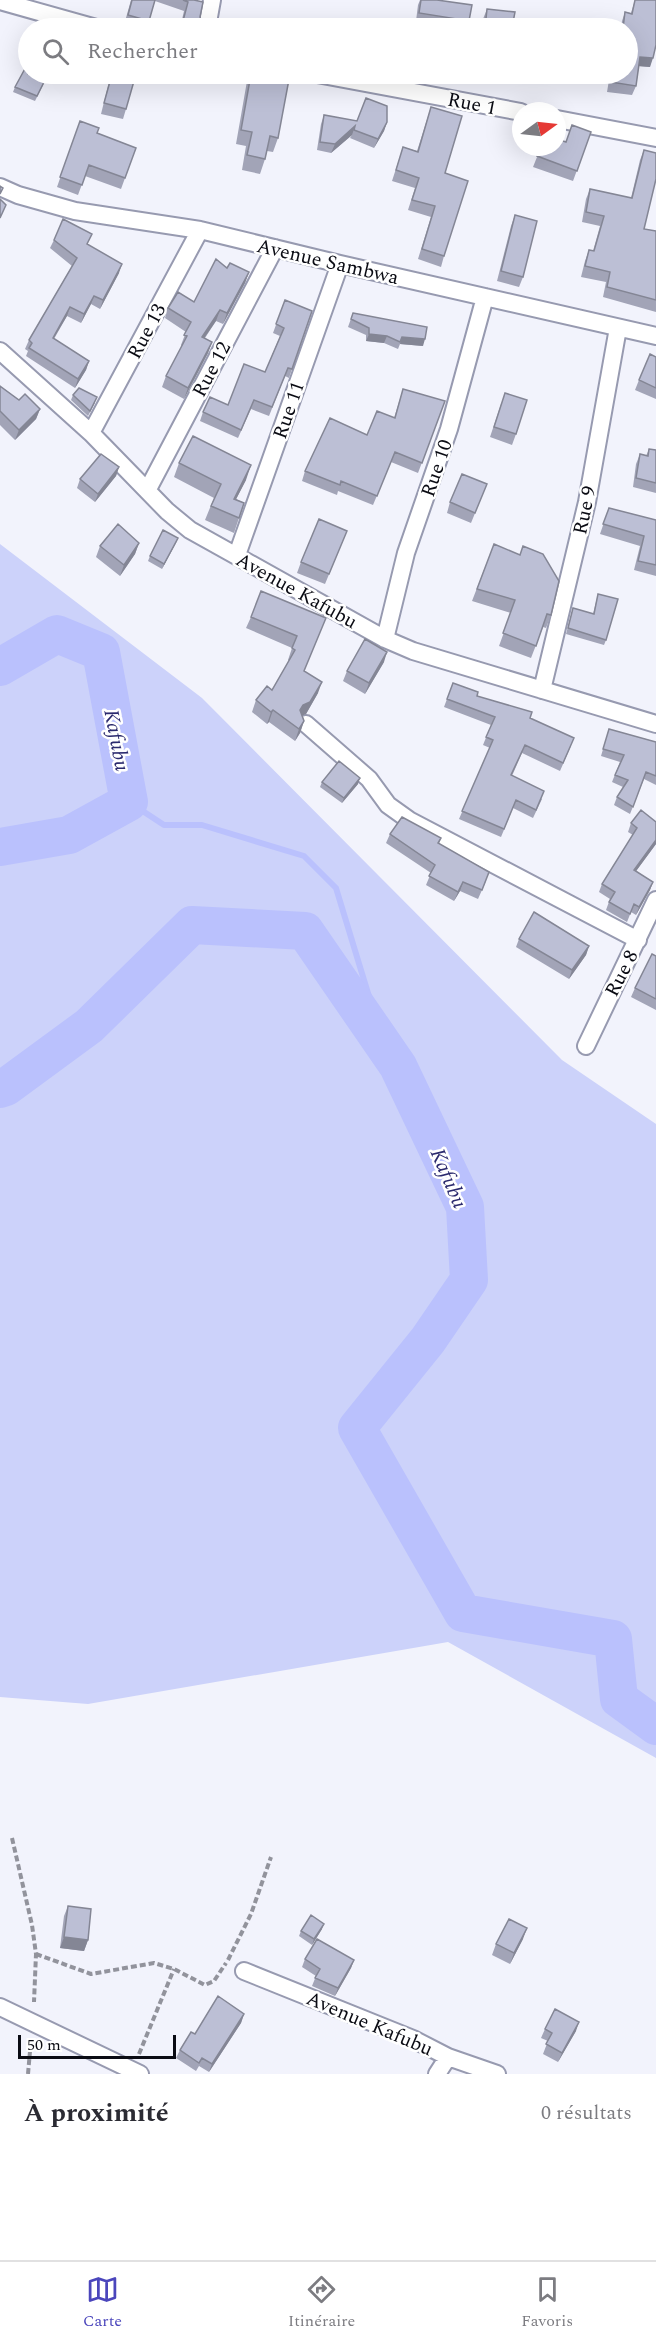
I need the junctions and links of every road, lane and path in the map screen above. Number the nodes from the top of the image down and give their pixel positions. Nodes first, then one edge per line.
1 (212, 0) edge
2 (0, 1) edge
3 (60, 18) edge
4 (209, 18) edge
5 (371, 84) edge
6 (512, 110) edge
7 (566, 121) edge
8 (656, 138) edge
9 (0, 187) edge
10 (200, 230) junction
11 (275, 248) junction
12 (340, 264) junction
13 (485, 297) junction
14 (618, 328) junction
15 (656, 336) edge
16 (0, 351) edge
17 (91, 433) junction
18 (148, 489) junction
19 (237, 555) junction
20 (385, 639) junction
21 (542, 690) junction
22 (656, 723) edge
23 (306, 724) edge
24 (656, 900) edge
25 (638, 940) junction
26 (586, 1046) dead end
27 (12, 1838) dead end
28 (271, 1857) dead end
29 (36, 1954) junction
30 (227, 1961) junction
31 (174, 1969) junction
32 (244, 1971) joint
33 (0, 2007) edge
34 (33, 2022) junction
35 (448, 2057) junction
36 (136, 2072) edge
37 (28, 2074) edge
38 (436, 2074) edge
39 (497, 2074) edge

1 - 4 street
2 - 3 street
5 - 6 street, Rue 1
7 - 8 street
9 - 10 street, Avenue Sambwa
10 - 11 street, Avenue Sambwa
10 - 17 street, Rue 13
11 - 12 street, Avenue Sambwa
11 - 18 street, Rue 12
12 - 13 street, Avenue Sambwa
12 - 19 street, Rue 11
13 - 14 street, Avenue Sambwa
13 - 20 street, Rue 10
14 - 15 street, Avenue Sambwa
14 - 21 street, Rue 9
16 - 17 street, Avenue Kafubu
17 - 18 street, Avenue Kafubu
18 - 19 street, Avenue Kafubu
19 - 20 street, Avenue Kafubu
20 - 21 street, Avenue Kafubu
21 - 22 street, Avenue Kafubu
23 - 25 street
24 - 25 street, Rue 8
25 - 26 street, Rue 8
27 - 29 path
28 - 30 path
29 - 31 path
29 - 34 path
30 - 31 path
30 - 32 path
31 - 36 path
32 - 35 street, Avenue Kafubu
33 - 34 street
34 - 36 street
34 - 37 path
35 - 38 street
35 - 39 street, Avenue Kafubu

